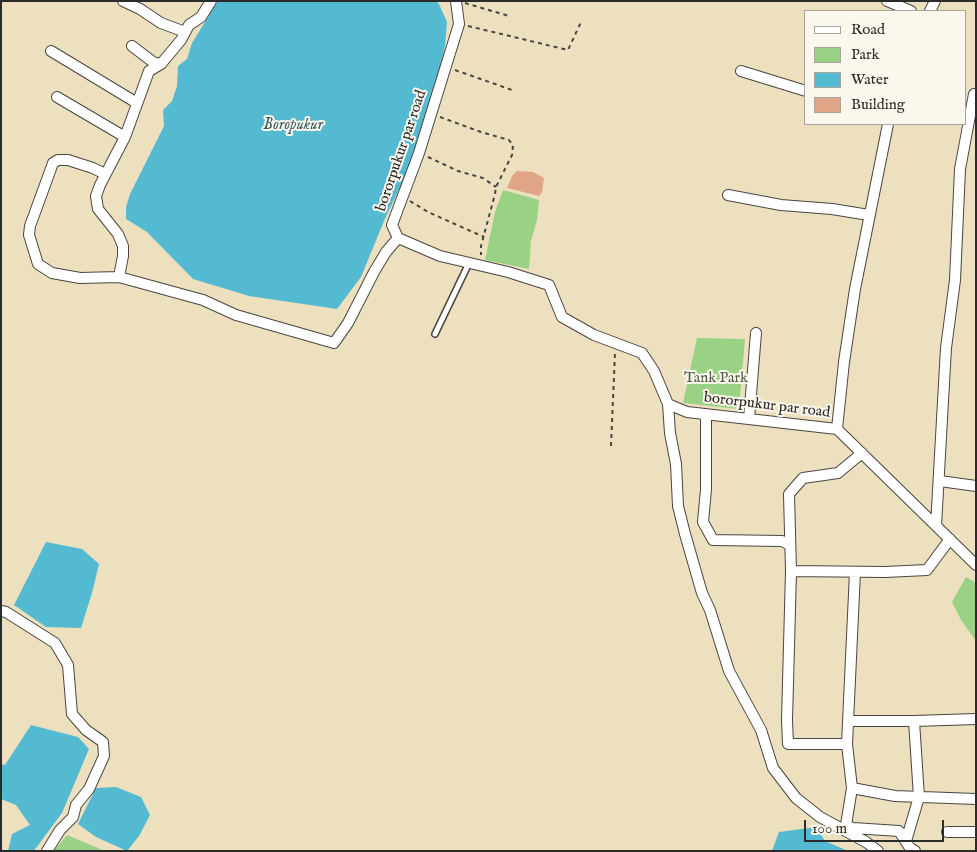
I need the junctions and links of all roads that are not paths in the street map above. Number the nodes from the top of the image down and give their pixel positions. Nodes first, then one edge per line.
1 (122, 1) edge
2 (211, 1) edge
3 (456, 1) edge
4 (887, 1) edge
5 (909, 10) edge
6 (185, 32) junction
7 (132, 46) dead end
8 (51, 51) dead end
9 (161, 64) junction
10 (741, 71) dead end
11 (804, 90) edge
12 (972, 93) edge
13 (57, 97) dead end
14 (137, 103) junction
15 (888, 125) edge
16 (967, 125) edge
17 (967, 125) edge
18 (125, 137) junction
19 (105, 174) junction
20 (728, 195) dead end
21 (869, 215) junction
22 (398, 238) junction
23 (468, 263) junction
24 (119, 277) junction
25 (756, 333) dead end
26 (435, 334) dead end
27 (668, 404) junction
28 (706, 414) junction
29 (749, 419) junction
30 (837, 429) junction
31 (862, 453) junction
32 (940, 481) junction
33 (976, 486) edge
34 (936, 526) junction
35 (950, 539) junction
36 (790, 545) junction
37 (976, 565) edge
38 (791, 571) junction
39 (855, 572) junction
40 (1, 611) edge
41 (976, 719) edge
42 (848, 721) junction
43 (914, 721) junction
44 (847, 744) junction
45 (852, 788) junction
46 (919, 797) junction
47 (976, 799) edge
48 (947, 832) dead end
49 (976, 832) edge
50 (906, 841) junction
51 (47, 851) edge
52 (878, 851) edge
53 (915, 851) edge

1 - 6 street
2 - 6 street
3 - 22 street, bororpukur par road
4 - 5 street
6 - 9 street
7 - 9 street
8 - 14 street
9 - 14 street
10 - 11 street
12 - 17 street
13 - 18 street
14 - 18 street
15 - 21 street
16 - 32 street
18 - 19 street
19 - 24 street
19 - 24 street
20 - 21 street
21 - 30 street
22 - 23 street
22 - 24 street
23 - 26 lane
23 - 27 street
25 - 29 street
27 - 28 street, bororpukur par road
27 - 52 street
28 - 29 street, bororpukur par road
28 - 36 street
29 - 30 street, bororpukur par road
30 - 31 street, bororpukur par road
31 - 34 street, bororpukur par road
31 - 36 street
32 - 33 street
32 - 34 street
34 - 35 street, bororpukur par road
35 - 37 street, bororpukur par road
35 - 39 street
36 - 38 street
38 - 39 street
38 - 44 street
39 - 42 street
40 - 51 street
41 - 43 street
42 - 43 street
42 - 44 street
43 - 46 street
44 - 45 street
45 - 46 street
45 - 50 street
46 - 47 street
46 - 50 street
48 - 49 street
50 - 53 street

